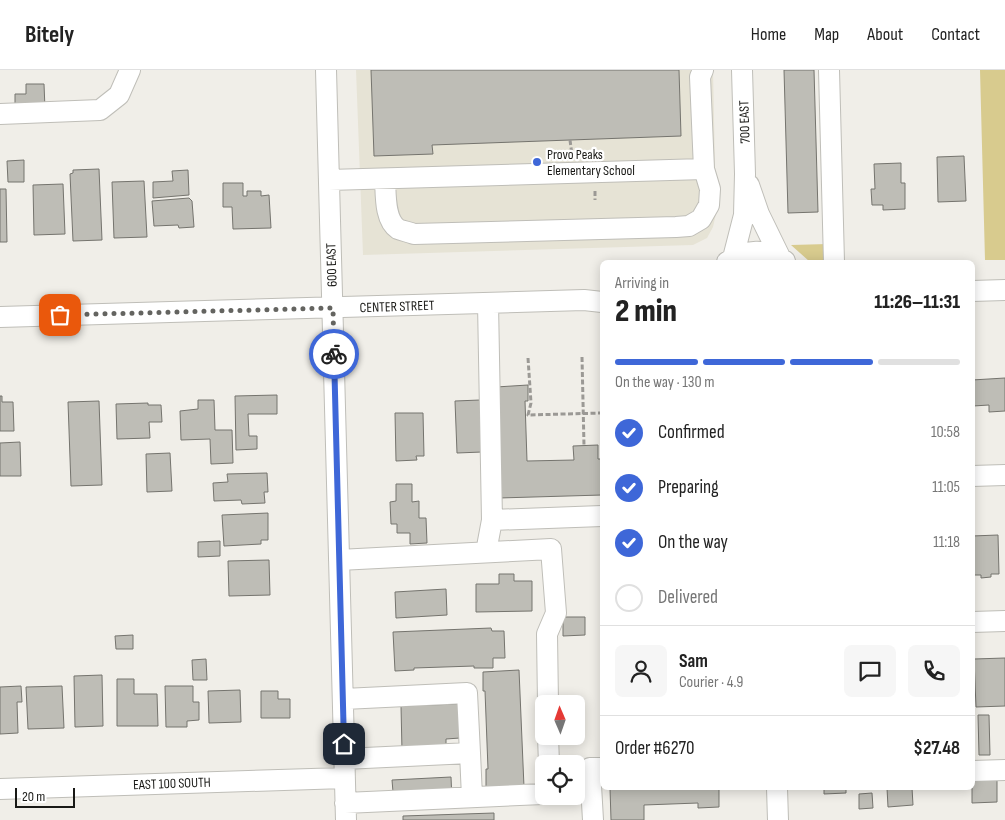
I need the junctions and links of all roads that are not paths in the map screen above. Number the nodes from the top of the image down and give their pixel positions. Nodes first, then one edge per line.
1 (130, 70) edge
2 (326, 70) edge
3 (703, 70) edge
4 (742, 70) edge
5 (829, 70) edge
6 (0, 114) edge
7 (704, 169) junction
8 (745, 174) junction
9 (385, 179) junction
10 (329, 180) junction
11 (730, 260) edge
12 (783, 260) edge
13 (834, 260) edge
14 (975, 290) edge
15 (1005, 290) edge
16 (596, 300) edge
17 (488, 303) junction
18 (333, 308) junction
19 (0, 317) edge
20 (1005, 475) edge
21 (975, 476) edge
22 (600, 516) edge
23 (492, 520) junction
24 (486, 552) junction
25 (339, 560) junction
26 (1005, 621) edge
27 (975, 622) edge
28 (548, 695) edge
29 (344, 699) junction
30 (470, 753) junction
31 (344, 768) junction
32 (600, 768) edge
33 (1005, 770) edge
34 (975, 772) edge
35 (0, 789) edge
36 (777, 790) edge
37 (535, 794) edge
38 (472, 797) junction
39 (345, 811) edge
40 (592, 820) edge
41 (778, 820) edge

1 - 6 street
2 - 10 street, 600 EAST
3 - 7 street
4 - 8 street, 700 EAST
5 - 13 street
7 - 9 street
7 - 9 street
8 - 11 street, 700 EAST
8 - 12 street, 700 EAST
9 - 10 street
10 - 18 street, 600 EAST
11 - 12 street
14 - 15 street
16 - 17 street, CENTER STREET
17 - 18 street, CENTER STREET
17 - 23 street
18 - 19 street, CENTER STREET
18 - 25 street, 600 EAST
20 - 21 street
22 - 23 street
23 - 24 street
24 - 25 street
24 - 28 street
25 - 29 street, 600 EAST
26 - 27 street
29 - 30 street
29 - 31 street, 600 EAST
30 - 31 street, EAST 100 SOUTH
30 - 38 street
31 - 35 street, EAST 100 SOUTH
31 - 39 street, 600 EAST
32 - 40 street
33 - 34 street
36 - 41 street
37 - 38 street
38 - 39 street

